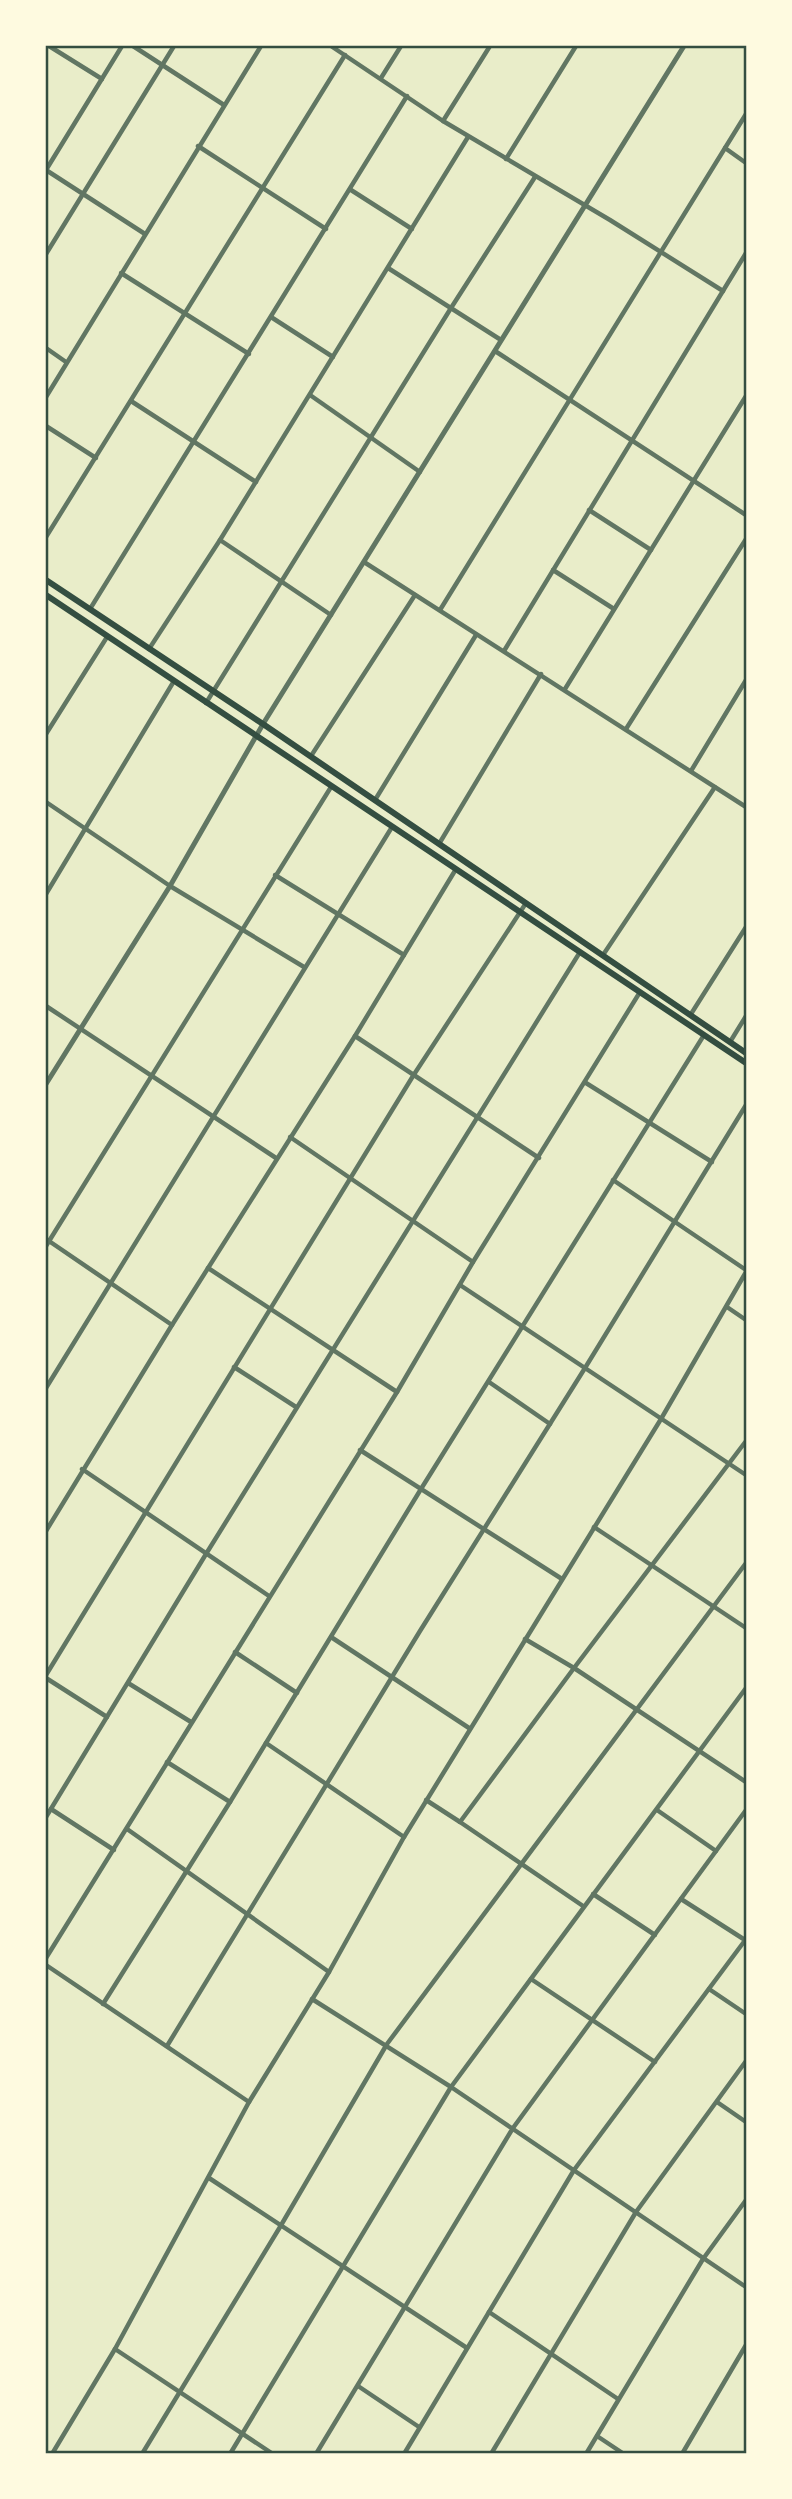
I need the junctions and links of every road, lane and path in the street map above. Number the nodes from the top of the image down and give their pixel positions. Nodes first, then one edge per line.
1 (49, 46) edge
2 (122, 46) edge
3 (133, 46) edge
4 (174, 46) edge
5 (261, 46) edge
6 (331, 46) edge
7 (401, 46) edge
8 (490, 46) edge
9 (576, 46) edge
10 (684, 46) edge
11 (345, 55) junction
12 (162, 65) junction
13 (381, 78) junction
14 (102, 79) junction
15 (407, 96) junction
16 (224, 105) junction
17 (747, 114) edge
18 (443, 121) junction
19 (468, 137) junction
20 (198, 146) junction
21 (725, 148) junction
22 (506, 159) junction
23 (747, 163) edge
24 (536, 177) junction
25 (262, 188) junction
26 (351, 190) junction
27 (83, 194) junction
28 (585, 204) junction
29 (326, 229) junction
30 (412, 229) junction
31 (145, 234) junction
32 (660, 252) junction
33 (747, 253) edge
34 (46, 254) edge
35 (388, 268) junction
36 (121, 273) junction
37 (723, 291) junction
38 (452, 308) junction
39 (185, 314) junction
40 (271, 317) junction
41 (501, 340) junction
42 (46, 348) edge
43 (495, 351) junction
44 (248, 354) junction
45 (333, 357) junction
46 (66, 362) junction
47 (310, 396) junction
48 (747, 396) edge
49 (46, 397) edge
50 (571, 399) junction
51 (131, 401) junction
52 (46, 426) edge
53 (371, 438) junction
54 (633, 439) junction
55 (194, 443) junction
56 (96, 458) junction
57 (420, 472) junction
58 (695, 481) junction
59 (256, 482) junction
60 (589, 510) junction
61 (747, 515) edge
62 (46, 537) edge
63 (747, 539) edge
64 (220, 540) junction
65 (651, 550) junction
66 (364, 562) junction
67 (553, 570) junction
68 (46, 580) edge
69 (282, 582) junction
70 (46, 595) edge
71 (415, 595) junction
72 (614, 609) junction
73 (89, 610) junction
74 (440, 610) junction
75 (331, 615) junction
76 (477, 635) junction
77 (107, 636) junction
78 (149, 649) junction
79 (504, 651) junction
80 (541, 674) junction
81 (747, 680) edge
82 (174, 681) junction
83 (565, 688) junction
84 (214, 691) junction
85 (206, 703) junction
86 (263, 724) junction
87 (626, 729) junction
88 (46, 734) edge
89 (256, 736) junction
90 (311, 757) junction
91 (691, 771) junction
92 (331, 786) junction
93 (715, 787) junction
94 (375, 801) junction
95 (46, 802) edge
96 (747, 807) edge
97 (392, 827) junction
98 (85, 830) junction
99 (439, 844) junction
100 (456, 869) junction
101 (481, 873) junction
102 (275, 875) junction
103 (476, 882) junction
104 (170, 886) junction
105 (46, 894) edge
106 (526, 902) junction
107 (519, 912) junction
108 (337, 915) junction
109 (747, 927) edge
110 (242, 928) junction
111 (580, 952) junction
112 (404, 955) junction
113 (603, 955) junction
114 (304, 967) junction
115 (640, 992) junction
116 (46, 1006) edge
117 (691, 1014) junction
118 (747, 1016) edge
119 (81, 1028) junction
120 (704, 1035) junction
121 (355, 1036) junction
122 (730, 1042) junction
123 (747, 1053) edge
124 (747, 1063) edge
125 (413, 1076) junction
126 (152, 1077) junction
127 (586, 1083) junction
128 (46, 1084) edge
129 (747, 1104) edge
130 (476, 1117) junction
131 (213, 1119) junction
132 (648, 1122) junction
133 (290, 1137) junction
134 (276, 1158) junction
135 (539, 1158) junction
136 (712, 1162) junction
137 (351, 1178) junction
138 (613, 1180) junction
139 (412, 1221) junction
140 (675, 1221) junction
141 (46, 1242) edge
142 (473, 1262) junction
143 (208, 1268) junction
144 (747, 1271) edge
145 (110, 1283) junction
146 (460, 1285) junction
147 (727, 1307) junction
148 (270, 1308) junction
149 (747, 1320) edge
150 (172, 1325) junction
151 (523, 1327) junction
152 (332, 1350) junction
153 (234, 1367) junction
154 (585, 1368) junction
155 (489, 1382) junction
156 (46, 1388) edge
157 (397, 1392) junction
158 (296, 1408) junction
159 (661, 1419) junction
160 (550, 1424) junction
161 (747, 1441) edge
162 (360, 1450) junction
163 (730, 1464) junction
164 (82, 1469) junction
165 (747, 1475) edge
166 (421, 1489) junction
167 (144, 1512) junction
168 (594, 1527) junction
169 (46, 1528) edge
170 (484, 1530) junction
171 (206, 1554) junction
172 (747, 1563) edge
173 (652, 1564) junction
174 (562, 1579) junction
175 (269, 1596) junction
176 (714, 1606) junction
177 (747, 1628) edge
178 (331, 1637) junction
179 (525, 1639) junction
180 (235, 1653) junction
181 (574, 1668) junction
182 (46, 1676) edge
183 (392, 1678) junction
184 (128, 1683) junction
185 (747, 1688) edge
186 (297, 1693) junction
187 (636, 1710) junction
188 (107, 1717) junction
189 (191, 1722) junction
190 (469, 1728) junction
191 (265, 1743) junction
192 (699, 1751) junction
193 (167, 1762) junction
194 (747, 1782) edge
195 (327, 1785) junction
196 (426, 1800) junction
197 (230, 1802) junction
198 (51, 1809) junction
199 (657, 1810) junction
200 (747, 1810) edge
201 (46, 1817) edge
202 (460, 1822) junction
203 (127, 1829) junction
204 (404, 1837) junction
205 (114, 1850) junction
206 (716, 1851) junction
207 (520, 1863) junction
208 (186, 1871) junction
209 (593, 1894) junction
210 (681, 1899) junction
211 (583, 1906) junction
212 (248, 1914) junction
213 (655, 1936) junction
214 (746, 1940) edge
215 (46, 1958) edge
216 (46, 1965) edge
217 (329, 1972) junction
218 (531, 1979) junction
219 (709, 1989) junction
220 (312, 1999) junction
221 (103, 2004) junction
222 (747, 2014) edge
223 (593, 2020) junction
224 (387, 2044) junction
225 (167, 2046) junction
226 (747, 2061) edge
227 (655, 2062) junction
228 (451, 2087) junction
229 (249, 2102) junction
230 (717, 2102) junction
231 (747, 2122) edge
232 (513, 2129) junction
233 (574, 2170) junction
234 (209, 2178) junction
235 (747, 2200) edge
236 (636, 2212) junction
237 (280, 2227) junction
238 (704, 2259) junction
239 (342, 2268) junction
240 (747, 2287) edge
241 (405, 2308) junction
242 (489, 2312) junction
243 (747, 2344) edge
244 (115, 2348) junction
245 (467, 2348) junction
246 (551, 2354) junction
247 (358, 2386) junction
248 (180, 2392) junction
249 (618, 2399) junction
250 (419, 2427) junction
251 (242, 2433) junction
252 (597, 2436) junction
253 (52, 2454) edge
254 (142, 2454) edge
255 (230, 2454) edge
256 (273, 2454) edge
257 (316, 2454) edge
258 (404, 2454) edge
259 (491, 2454) edge
260 (586, 2454) edge
261 (624, 2454) edge
262 (682, 2454) edge

1 - 14 street
2 - 14 street
3 - 12 street
4 - 12 street
5 - 16 street
6 - 11 street
7 - 13 street
8 - 18 street
9 - 22 street
10 - 28 street
11 - 13 street
11 - 25 street
12 - 16 street
12 - 27 street
13 - 15 street
14 - 27 street
15 - 18 street
15 - 26 street
16 - 20 street
17 - 21 street
18 - 19 street
19 - 22 street
19 - 30 street
20 - 25 street
20 - 31 street
21 - 23 street
21 - 32 street
22 - 24 street
24 - 28 street
24 - 38 street
25 - 29 street
25 - 39 street
26 - 29 street
26 - 30 street
27 - 31 street
27 - 34 street
28 - 32 street
28 - 41 street
29 - 40 street
30 - 35 street
31 - 36 street
32 - 37 street
32 - 50 street
33 - 37 street
35 - 38 street
35 - 45 street
36 - 39 street
36 - 46 street
37 - 54 street
38 - 41 street
38 - 53 street
39 - 44 street
39 - 51 street
40 - 44 street
40 - 45 street
41 - 43 street
42 - 46 street
43 - 50 street
43 - 57 street
44 - 55 street
45 - 47 street
46 - 49 street
47 - 53 street
47 - 59 street
48 - 58 street
50 - 54 street
50 - 74 street
51 - 55 street
51 - 56 street
52 - 56 street
53 - 57 street
53 - 69 street
54 - 58 street
54 - 60 street
55 - 59 street
55 - 73 street
56 - 62 street
57 - 66 street
58 - 61 street
58 - 65 street
59 - 64 street
60 - 65 street
60 - 67 street
63 - 87 street
64 - 69 street
64 - 78 street
65 - 72 street
66 - 71 street
66 - 75 street
67 - 72 street
67 - 79 street
68 - 73 main road
69 - 75 street
69 - 84 street
70 - 77 main road
71 - 74 street
71 - 90 street
72 - 83 street
73 - 78 main road
74 - 76 street
75 - 86 street
76 - 79 street
76 - 94 street
77 - 82 main road
77 - 88 street
78 - 84 main road
79 - 80 street
80 - 83 street
80 - 99 street
81 - 91 street
82 - 85 main road
82 - 98 street
83 - 87 street
84 - 85 street
84 - 86 main road
85 - 89 main road
86 - 89 street
86 - 90 main road
87 - 91 street
89 - 92 main road
89 - 104 street
90 - 94 main road
91 - 93 street
92 - 97 main road
92 - 102 street
93 - 96 street
93 - 113 street
94 - 99 main road
95 - 98 street
97 - 100 main road
97 - 108 street
98 - 104 street
98 - 105 street
99 - 101 main road
100 - 103 main road
100 - 112 street
101 - 103 main road
101 - 106 main road
102 - 108 street
102 - 110 street
103 - 107 main road
104 - 110 street
104 - 119 street
106 - 107 street
106 - 113 main road
107 - 111 main road
107 - 125 street
108 - 112 street
108 - 114 street
109 - 117 street
110 - 114 street
110 - 126 street
111 - 115 main road
111 - 130 street
112 - 121 street
113 - 117 main road
114 - 131 street
115 - 120 main road
115 - 127 street
116 - 119 street
117 - 122 main road
118 - 122 street
119 - 126 street
119 - 128 street
120 - 124 main road
120 - 132 street
121 - 125 street
121 - 133 street
122 - 123 main road
125 - 130 street
125 - 137 street
126 - 131 street
126 - 141 street
127 - 132 street
127 - 135 street
129 - 136 street
130 - 135 street
130 - 139 street
131 - 134 street
131 - 145 street
132 - 136 street
132 - 138 street
133 - 134 street
133 - 137 street
134 - 143 street
135 - 142 street
136 - 140 street
137 - 139 street
137 - 148 street
138 - 140 street
138 - 151 street
139 - 142 street
139 - 152 street
140 - 144 street
140 - 154 street
141 - 145 street
142 - 146 street
143 - 148 street
143 - 150 street
144 - 147 street
145 - 150 street
145 - 156 street
146 - 151 street
146 - 157 street
147 - 149 street
147 - 159 street
148 - 152 street
148 - 153 street
150 - 164 street
151 - 154 street
151 - 155 street
152 - 157 street
152 - 158 street
153 - 158 street
153 - 167 street
154 - 159 street
154 - 160 street
155 - 160 street
155 - 166 street
157 - 162 street
158 - 171 street
159 - 163 street
159 - 168 street
160 - 170 street
161 - 163 street
162 - 166 street
162 - 175 street
163 - 165 street
163 - 173 street
164 - 167 street
164 - 169 street
166 - 170 street
166 - 178 street
167 - 171 street
167 - 182 street
168 - 173 street
168 - 174 street
170 - 174 street
170 - 183 street
171 - 175 street
171 - 184 street
172 - 176 street
173 - 176 street
173 - 181 street
174 - 179 street
175 - 180 street
176 - 177 street
176 - 187 street
178 - 183 street
178 - 186 street
179 - 181 street
179 - 190 street
180 - 186 street
180 - 189 street
181 - 187 street
181 - 202 street
182 - 188 street
183 - 190 street
183 - 195 street
184 - 188 street
184 - 189 street
185 - 192 street
186 - 191 street
187 - 192 street
187 - 207 street
188 - 198 street
189 - 193 street
190 - 196 street
191 - 195 street
191 - 197 street
192 - 194 street
192 - 199 street
193 - 197 street
193 - 203 street
195 - 204 street
195 - 212 street
196 - 202 street
196 - 204 street
197 - 208 street
198 - 201 street
198 - 205 street
199 - 206 street
199 - 209 street
200 - 206 street
202 - 207 street
203 - 205 street
203 - 208 street
204 - 217 street
205 - 215 street
206 - 210 street
207 - 211 street
207 - 224 street
208 - 212 street
208 - 221 street
209 - 211 street
209 - 213 street
210 - 213 street
210 - 214 street
211 - 218 street
212 - 217 street
212 - 225 street
213 - 223 street
214 - 219 street
216 - 221 street
217 - 220 street
218 - 223 street
218 - 228 street
219 - 222 street
219 - 227 street
220 - 224 street
220 - 229 street
221 - 225 street
223 - 227 street
223 - 232 street
224 - 228 street
224 - 237 street
225 - 229 street
226 - 230 street
227 - 233 street
228 - 232 street
228 - 239 street
229 - 234 street
230 - 231 street
230 - 236 street
232 - 233 street
232 - 241 street
233 - 236 street
233 - 242 street
234 - 237 street
234 - 244 street
235 - 238 street
236 - 238 street
236 - 246 street
237 - 239 street
237 - 248 street
238 - 240 street
238 - 249 street
239 - 241 street
239 - 251 street
241 - 245 street
241 - 247 street
242 - 245 street
242 - 246 street
243 - 262 street
244 - 248 street
244 - 253 street
245 - 250 street
246 - 249 street
246 - 259 street
247 - 250 street
247 - 257 street
248 - 251 street
248 - 254 street
249 - 252 street
250 - 258 street
251 - 255 street
251 - 256 street
252 - 260 street
252 - 261 street

